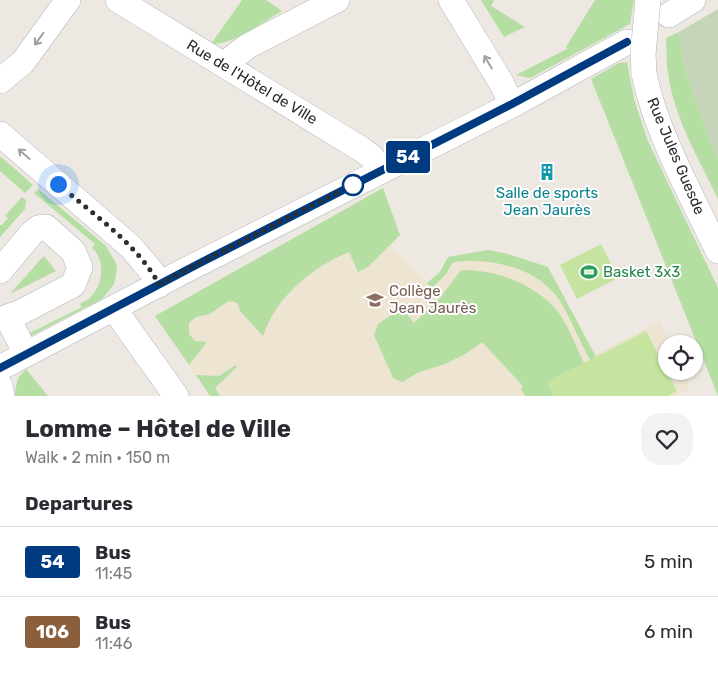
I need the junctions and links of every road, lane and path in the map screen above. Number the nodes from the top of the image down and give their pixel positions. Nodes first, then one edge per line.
1 (68, 0) edge
2 (118, 0) edge
3 (337, 0) edge
4 (451, 0) edge
5 (648, 0) edge
6 (693, 0) edge
7 (669, 15) dead end
8 (627, 42) dead end
9 (227, 66) junction
10 (0, 81) edge
11 (512, 104) junction
12 (0, 134) edge
13 (379, 171) junction
14 (718, 251) edge
15 (0, 271) edge
16 (159, 284) junction
17 (116, 307) junction
18 (4, 310) edge
19 (26, 354) junction
20 (0, 368) edge
21 (0, 386) edge
22 (2, 396) edge
23 (176, 396) edge

1 -> 10 street
2 - 9 street, Rue de l'Hôtel de Ville
3 - 9 street
11 -> 4 street
5 - 14 street, Rue Jules Guesde, bridge
6 - 7 street
8 - 11 street
9 - 13 street, Rue de l'Hôtel de Ville
11 - 13 street
16 -> 12 street
13 - 16 street
15 - 18 street
16 - 17 street
17 - 19 street
17 - 23 street
18 - 19 street
19 - 20 street
21 - 22 street

